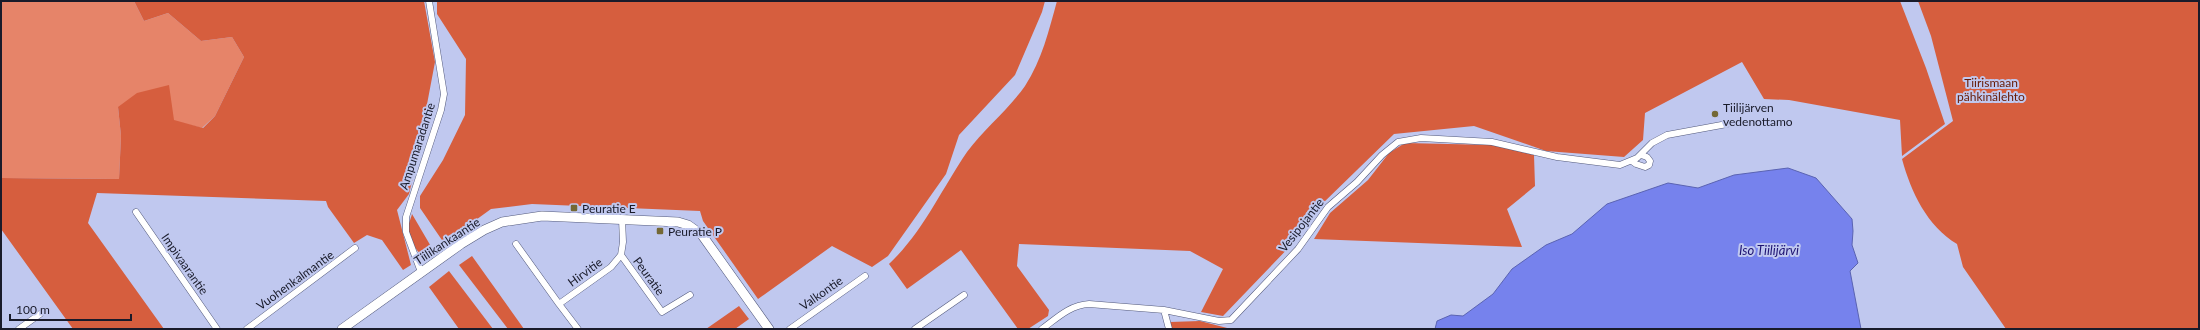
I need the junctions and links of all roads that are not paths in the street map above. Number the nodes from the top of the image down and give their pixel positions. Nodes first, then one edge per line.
1 (429, 1) edge
2 (1727, 124) dead end
3 (1641, 155) junction
4 (1632, 160) junction
5 (136, 212) dead end
6 (622, 219) junction
7 (516, 244) dead end
8 (355, 248) dead end
9 (621, 255) junction
10 (421, 272) junction
11 (865, 276) dead end
12 (690, 295) dead end
13 (964, 295) dead end
14 (559, 304) junction
15 (1164, 310) junction
16 (40, 314) dead end
17 (19, 329) edge
18 (217, 329) edge
19 (247, 329) edge
20 (342, 329) edge
21 (578, 329) edge
22 (769, 329) edge
23 (790, 329) edge
24 (915, 329) edge
25 (1042, 329) edge
26 (1169, 329) edge

1 - 10 street, Ampumaradantie
2 - 3 street, Vesipojantie
3 - 4 street, Vesipojantie
3 - 4 street, Vesipojantie
4 - 15 street, Vesipojantie
5 - 18 street, Impivaarantie
6 - 9 street, Peuratie
6 - 10 street, Tiilikankaantie
6 - 22 street, Tiilikankaantie
7 - 14 street
8 - 19 street, Vuohenkalmantie
9 - 12 street, Peuratie
9 - 14 street, Hirvitie
10 - 20 street, Tiilikankaantie
11 - 23 street, Valkontie
13 - 24 street
14 - 21 street
15 - 25 street, Vesipojantie
15 - 26 street
16 - 17 street

